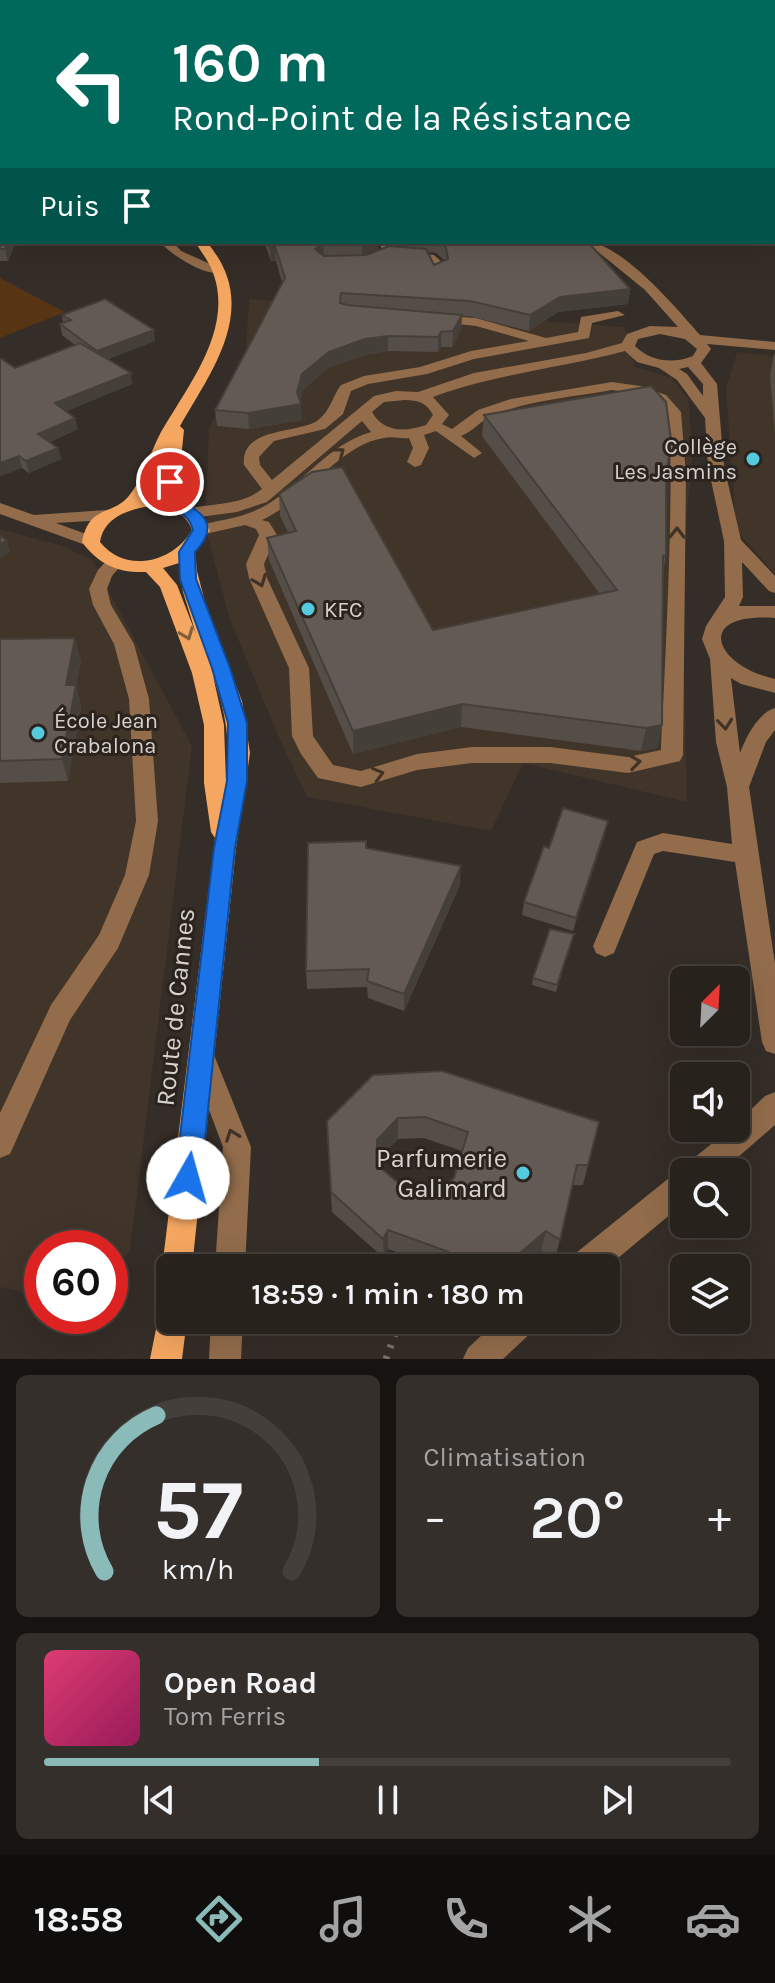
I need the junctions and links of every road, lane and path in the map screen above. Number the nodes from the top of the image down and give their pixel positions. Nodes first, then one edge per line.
1 (168, 244) edge
2 (202, 244) edge
3 (595, 244) edge
4 (383, 251) edge
5 (220, 271) junction
6 (439, 274) edge
7 (665, 304) junction
8 (618, 315) dead end
9 (418, 317) edge
10 (649, 330) junction
11 (696, 339) junction
12 (545, 341) junction
13 (628, 346) junction
14 (775, 346) edge
15 (654, 362) junction
16 (692, 362) junction
17 (404, 373) junction
18 (380, 376) junction
19 (414, 396) junction
20 (387, 397) junction
21 (439, 408) junction
22 (366, 414) junction
23 (711, 416) junction
24 (178, 418) junction
25 (436, 425) junction
26 (386, 432) junction
27 (415, 433) junction
28 (450, 435) junction
29 (474, 453) dead end
30 (415, 462) dead end
31 (252, 465) junction
32 (298, 466) junction
33 (271, 490) junction
34 (130, 505) junction
35 (0, 508) edge
36 (184, 509) junction
37 (106, 515) junction
38 (33, 519) junction
39 (247, 520) junction
40 (201, 530) junction
41 (733, 541) junction
42 (91, 542) junction
43 (187, 552) junction
44 (114, 563) junction
45 (151, 566) junction
46 (775, 587) edge
47 (775, 612) edge
48 (723, 618) junction
49 (719, 660) junction
50 (775, 686) edge
51 (775, 715) edge
52 (738, 787) junction
53 (224, 848) junction
54 (745, 855) junction
55 (605, 946) dead end
56 (775, 1042) edge
57 (203, 1059) junction
58 (775, 1105) edge
59 (0, 1144) edge
60 (716, 1158) edge
61 (670, 1196) edge
62 (179, 1254) edge
63 (231, 1254) edge
64 (599, 1254) edge
65 (169, 1334) edge
66 (226, 1334) edge
67 (395, 1334) edge
68 (507, 1334) edge
69 (166, 1359) edge
70 (225, 1359) edge
71 (386, 1359) edge
72 (479, 1359) edge

1 - 5 street
2 - 5 main road
3 - 7 street
4 - 6 street
5 - 24 main road
7 - 10 street
7 - 11 street
8 - 12 street
9 - 12 street
10 - 11 street
10 - 13 street
11 - 14 street
11 - 16 street
12 - 17 street
13 - 15 street
13 - 19 street
15 - 16 street
15 - 21 street
15 - 23 street
16 - 23 street
17 - 18 street
17 - 19 street
18 - 20 street
18 - 31 street
19 - 20 street
19 - 21 street
20 - 22 street
21 - 25 street
22 - 26 street
22 - 32 street
23 - 41 street
24 - 34 main road
24 - 36 main road
25 - 27 street
25 - 28 street
26 - 27 street
39 -> 26 street
27 - 30 street
28 - 29 street
39 -> 28 street
31 - 32 street
31 - 33 street
32 - 33 street
33 - 36 street
34 - 36 main road
34 - 37 main road
35 - 38 street
36 - 40 main road
37 - 38 street
37 - 42 main road
38 - 42 street
39 - 40 street
40 - 43 main road
41 - 46 street
41 - 48 street
42 - 44 main road
43 - 45 main road
43 - 53 main road, Route de Cannes
44 - 45 main road
44 - 59 street
45 -> 53 main road, Route de Cannes
47 - 48 street
48 - 49 street
49 - 50 street
49 -> 52 street
51 - 52 street
52 - 54 street
53 - 57 main road, Route de Cannes
54 - 55 street
54 - 56 street
57 - 62 main road, Route de Cannes
63 -> 57 street
58 - 60 street
61 - 64 street
65 - 69 main road
66 - 70 street
67 - 71 path
68 - 72 street

